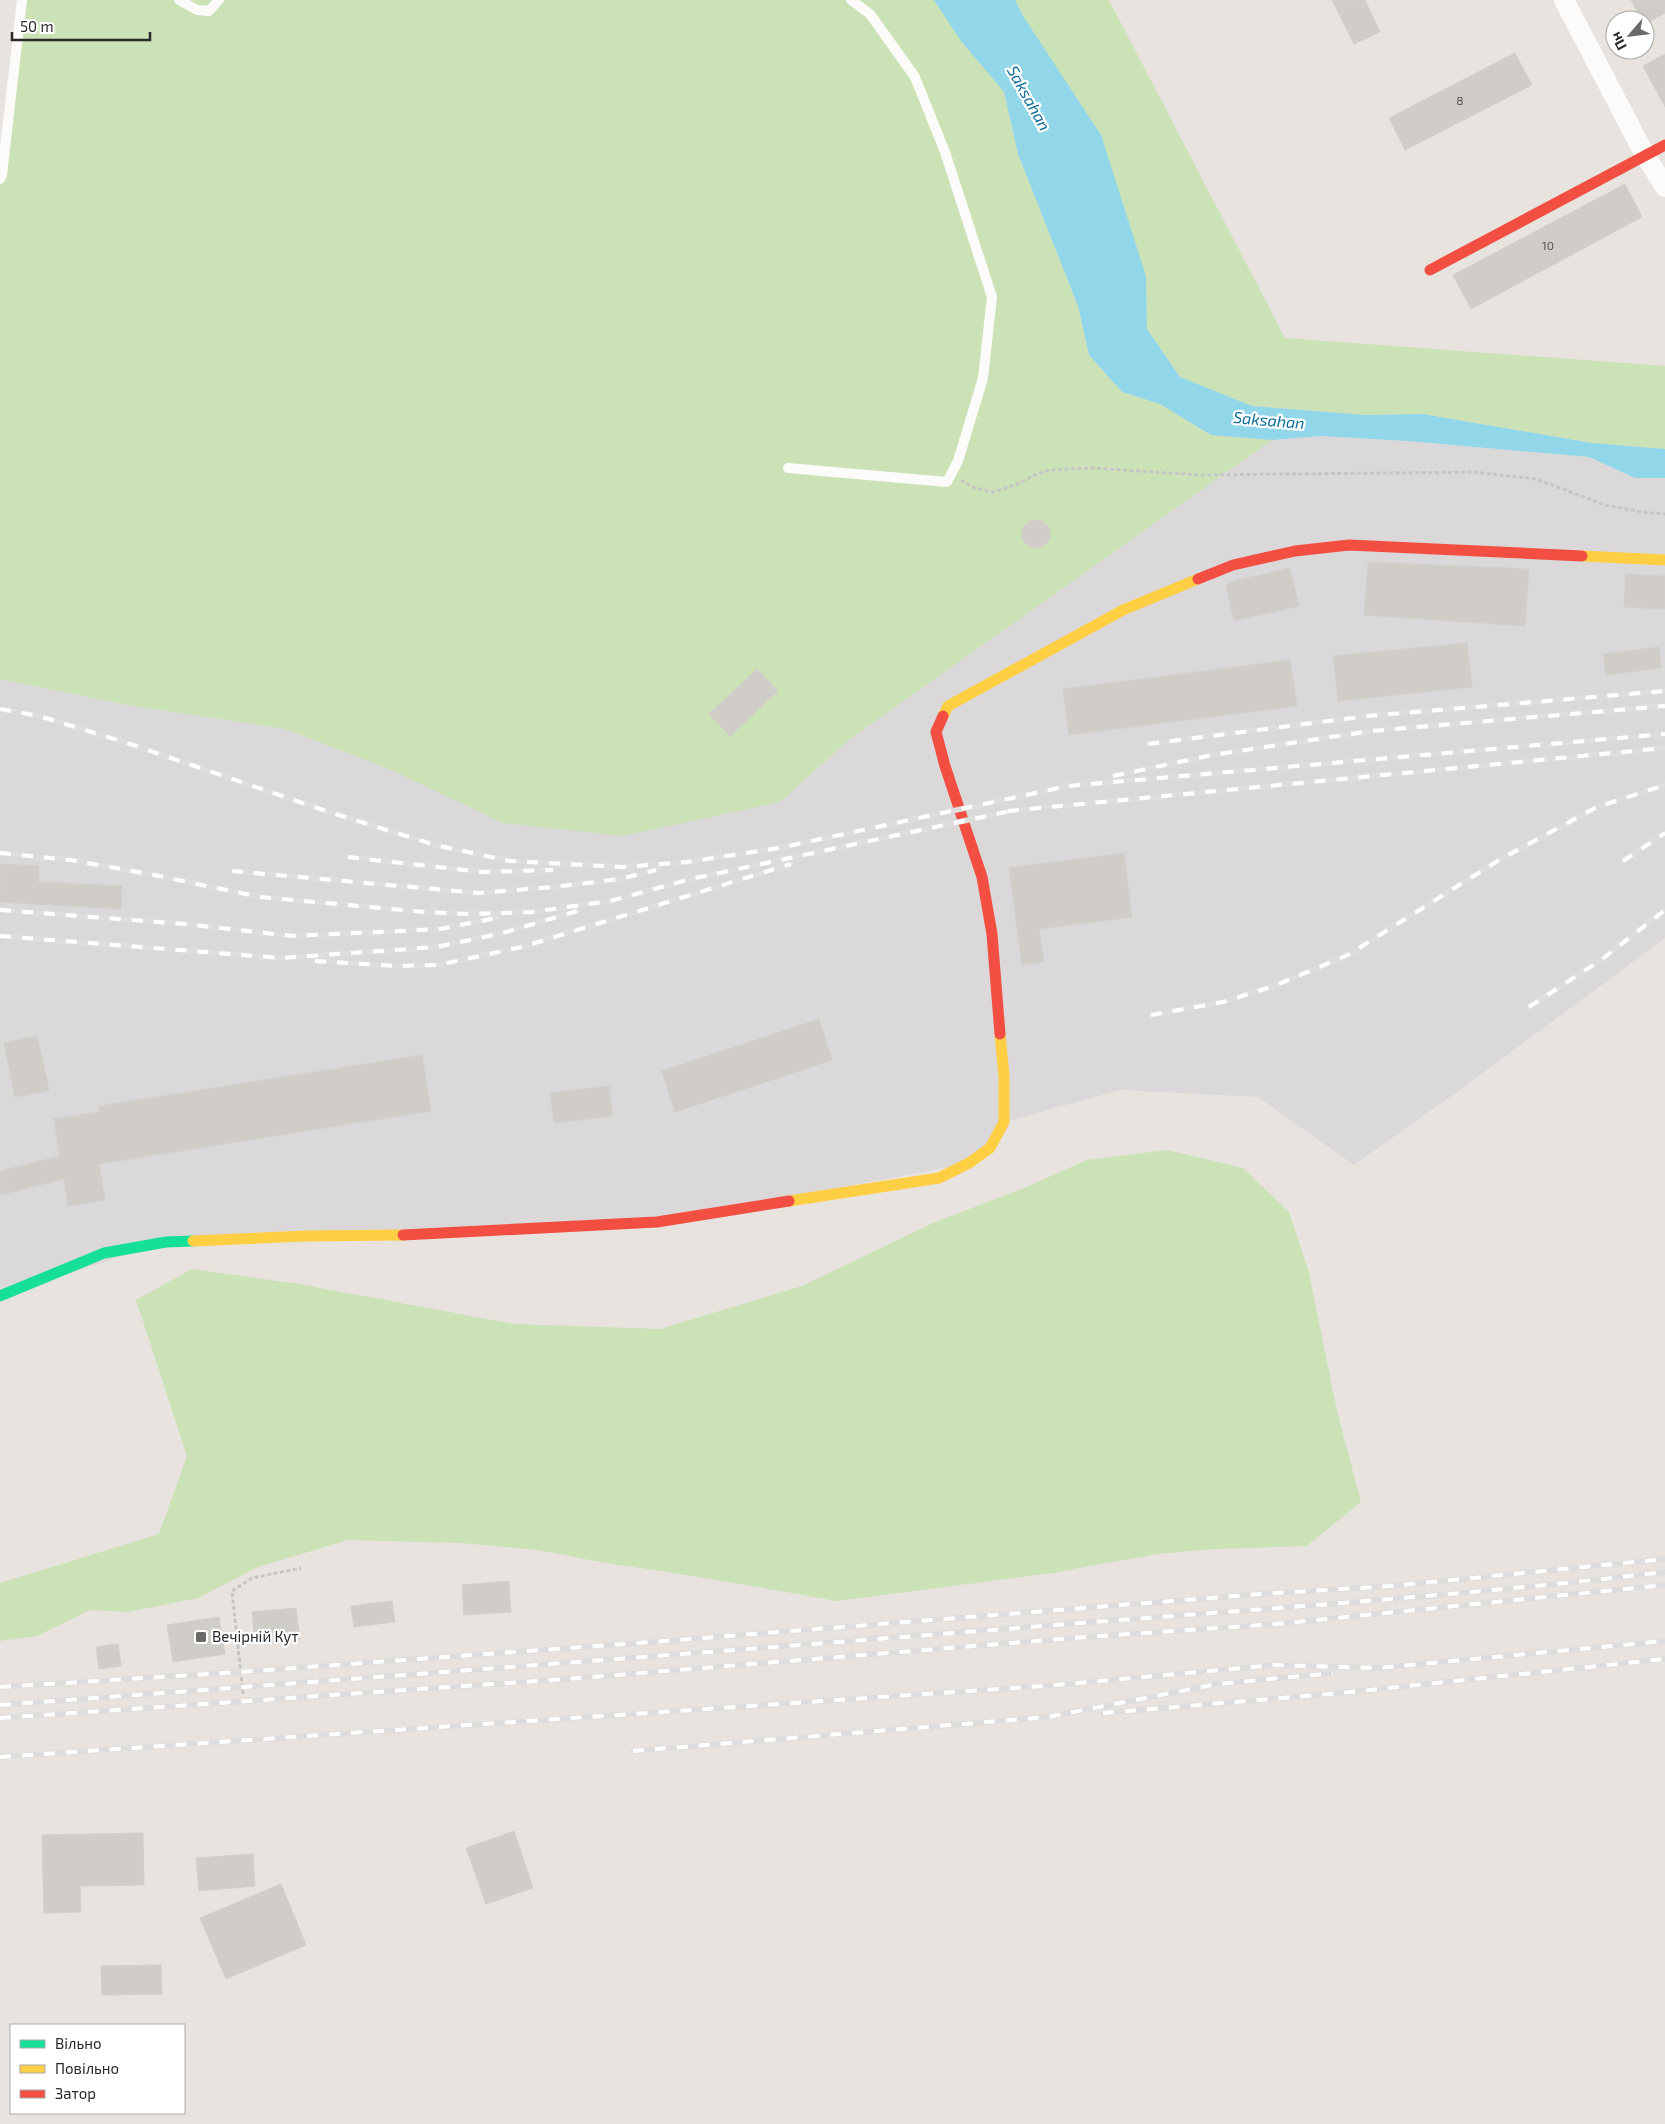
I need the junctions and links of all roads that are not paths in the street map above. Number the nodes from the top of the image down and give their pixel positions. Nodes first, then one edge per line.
1 (22, 0) edge
2 (178, 0) edge
3 (219, 0) edge
4 (852, 0) edge
5 (1564, 0) edge
6 (1665, 145) edge
7 (1645, 156) junction
8 (0, 179) edge
9 (1665, 187) edge
10 (1430, 270) dead end
11 (788, 468) dead end
12 (1665, 560) edge
13 (0, 1296) edge

1 - 8 lane
2 - 3 lane
4 - 11 lane
5 - 7 street
6 - 7 street
7 - 9 street
7 - 10 street
12 - 13 street

